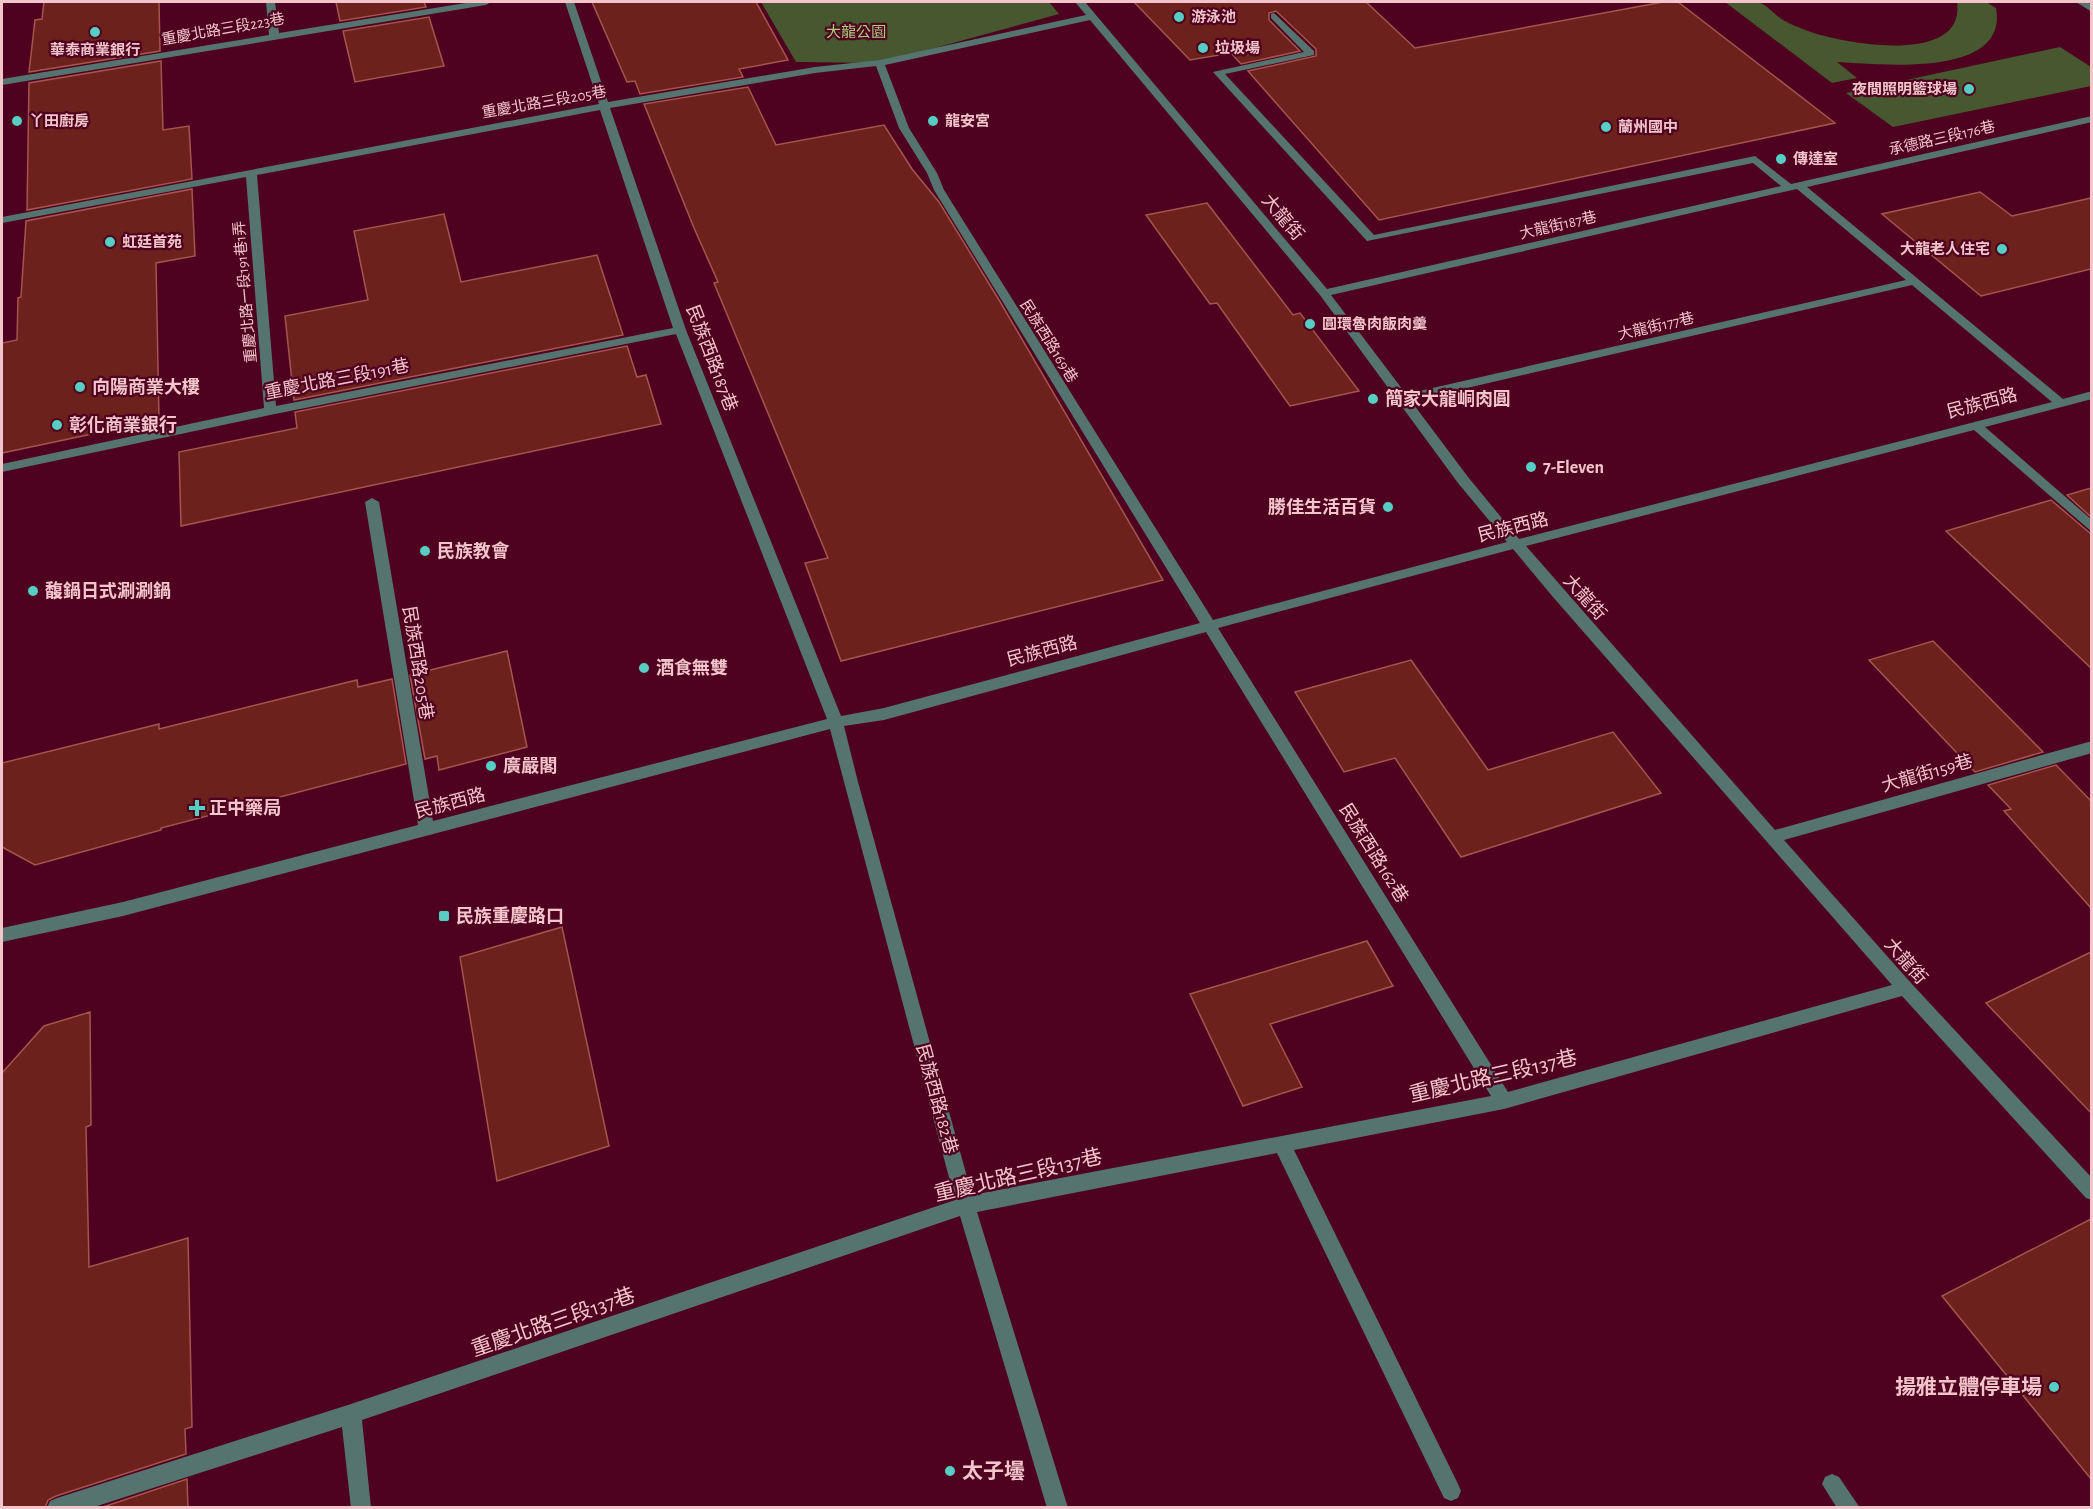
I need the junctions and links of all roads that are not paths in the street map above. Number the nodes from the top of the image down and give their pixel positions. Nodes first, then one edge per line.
1 (270, 2) edge
2 (486, 2) edge
3 (569, 2) edge
4 (1080, 2) edge
5 (2080, 2) edge
6 (2091, 9) edge
7 (1274, 16) dead end
8 (1092, 17) junction
9 (274, 35) junction
10 (880, 63) junction
11 (2, 82) edge
12 (605, 106) junction
13 (2091, 119) edge
14 (251, 172) junction
15 (1794, 187) junction
16 (2, 220) edge
17 (1915, 281) junction
18 (1324, 293) junction
19 (680, 330) junction
20 (2091, 395) edge
21 (1403, 399) junction
22 (2061, 403) junction
23 (270, 411) junction
24 (1976, 424) junction
25 (2, 468) edge
26 (372, 502) dead end
27 (2091, 528) edge
28 (1517, 545) junction
29 (1210, 626) junction
30 (836, 722) junction
31 (2091, 747) edge
32 (427, 829) junction
33 (1773, 837) junction
34 (2, 935) edge
35 (1905, 988) junction
36 (1504, 1101) junction
37 (1282, 1143) junction
38 (2091, 1192) edge
39 (966, 1205) junction
40 (351, 1414) junction
41 (1832, 1484) dead end
42 (1451, 1491) dead end
43 (57, 1508) edge
44 (361, 1508) edge
45 (1058, 1508) edge
46 (1850, 1508) edge

1 - 9 street
2 - 9 street, 重慶北路三段223巷
3 - 12 street, 民族西路187巷
4 - 8 street, 大龍街
5 - 6 street
7 - 15 street
8 - 10 street, 重慶北路三段205巷
8 - 18 street, 大龍街
9 - 11 street, 重慶北路三段223巷
10 - 12 street, 重慶北路三段205巷
10 - 29 street, 民族西路169巷
12 - 14 street, 重慶北路三段205巷
12 - 19 street, 民族西路187巷
13 - 15 street, 承德路三段176巷
14 - 16 street, 重慶北路三段205巷
14 - 23 street, 重慶北路一段191巷1弄
15 - 17 street
15 - 18 street, 大龍街187巷
17 - 21 street, 大龍街177巷
17 - 22 street
18 - 21 street, 大龍街
19 - 23 street, 重慶北路三段191巷
19 - 30 street, 民族西路187巷
20 - 22 street, 民族西路
21 - 28 street, 大龍街
22 - 24 street, 民族西路
23 - 25 street, 重慶北路三段191巷
24 - 27 street
24 - 28 street, 民族西路
26 - 32 street, 民族西路205巷
28 - 29 street, 民族西路
28 - 33 street, 大龍街
29 - 30 street, 民族西路
29 - 36 street, 民族西路162巷
30 - 32 street, 民族西路
30 - 39 street, 民族西路182巷
31 - 33 street, 大龍街159巷
32 - 34 street, 民族西路
33 - 35 street, 大龍街
35 - 36 street, 重慶北路三段137巷
35 - 38 street, 大龍街
36 - 37 street, 重慶北路三段137巷
37 - 39 street, 重慶北路三段137巷
37 - 42 street
39 - 40 street, 重慶北路三段137巷
39 - 45 street, 民族西路182巷
40 - 43 street, 重慶北路三段137巷
40 - 44 street
41 - 46 street

